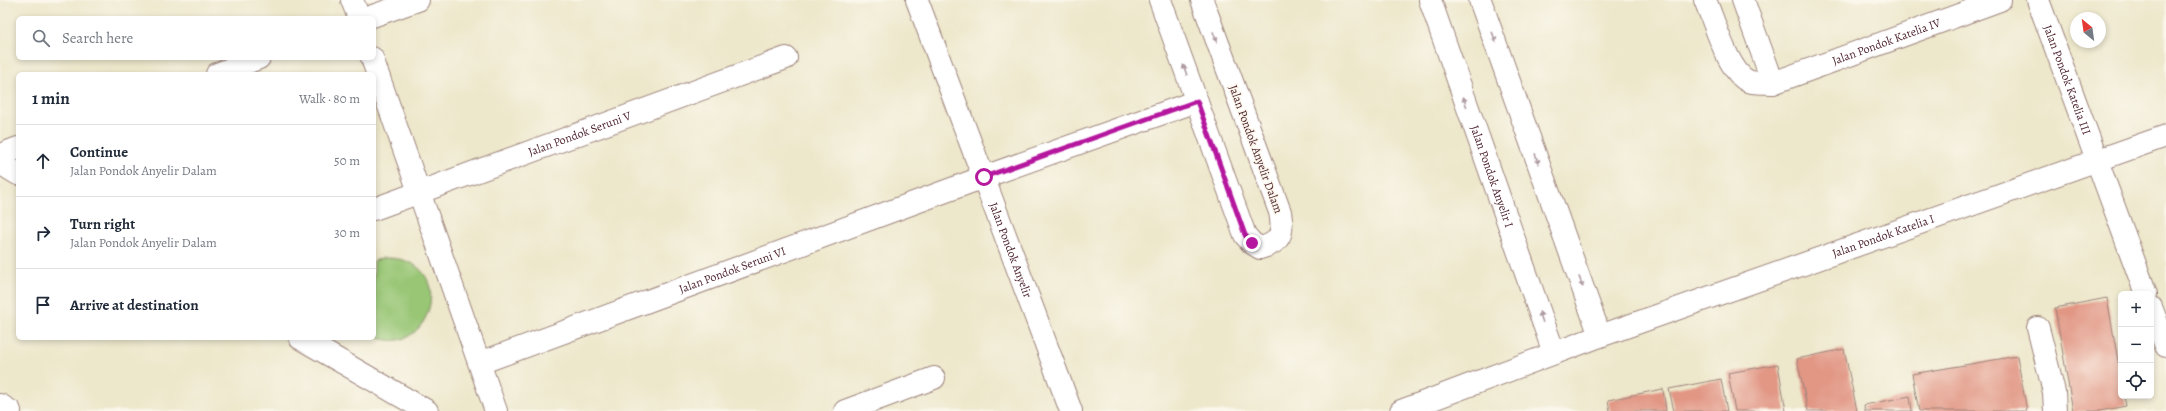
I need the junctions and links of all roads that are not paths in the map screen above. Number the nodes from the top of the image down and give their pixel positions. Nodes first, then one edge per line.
1 (352, 0) edge
2 (418, 0) edge
3 (917, 0) edge
4 (1160, 0) edge
5 (1202, 0) edge
6 (1430, 0) edge
7 (1480, 0) edge
8 (1705, 0) edge
9 (1743, 0) edge
10 (2000, 0) edge
11 (2038, 0) edge
12 (358, 16) edge
13 (373, 16) edge
14 (786, 58) dead end
15 (254, 60) edge
16 (373, 60) edge
17 (222, 72) edge
18 (1773, 83) junction
19 (1197, 101) junction
20 (2166, 136) edge
21 (16, 149) edge
22 (0, 155) edge
23 (2096, 161) junction
24 (0, 163) edge
25 (16, 173) edge
26 (984, 177) junction
27 (418, 193) junction
28 (376, 208) edge
29 (2145, 291) edge
30 (2154, 315) edge
31 (2038, 328) dead end
32 (1600, 336) junction
33 (303, 340) edge
34 (2166, 346) edge
35 (1554, 353) junction
36 (480, 363) junction
37 (934, 378) dead end
38 (0, 405) edge
39 (10, 411) edge
40 (427, 411) edge
41 (496, 411) edge
42 (845, 411) edge
43 (1071, 411) edge
44 (1401, 411) edge
45 (2055, 411) edge

1 - 12 street
2 - 13 street
3 - 26 street, Jalan Pondok Anyelir
19 -> 4 street, Jalan Pondok Anyelir Dalam
5 -> 19 street, Jalan Pondok Anyelir Dalam
35 -> 6 street, Jalan Pondok Anyelir I
7 -> 32 street
8 - 18 street, Jalan Pondok Katelia IV
9 - 18 street
10 - 18 street, Jalan Pondok Katelia IV
11 - 23 street, Jalan Pondok Katelia III
14 - 27 street, Jalan Pondok Seruni V
15 - 17 street
16 - 27 street
19 - 26 street
20 - 23 street, Jalan Pondok Katelia I
21 - 22 street
23 - 29 street, Jalan Pondok Katelia III
23 - 32 street, Jalan Pondok Katelia I
24 - 25 street
26 - 36 street, Jalan Pondok Seruni VI
26 - 43 street, Jalan Pondok Anyelir
27 - 28 street, Jalan Pondok Seruni V
27 - 36 street
30 - 34 street
31 - 45 street
32 - 35 street, Jalan Pondok Katelia I
33 - 40 street
35 - 44 street, Jalan Pondok Katelia I
36 - 41 street
37 - 42 street
38 - 39 street

